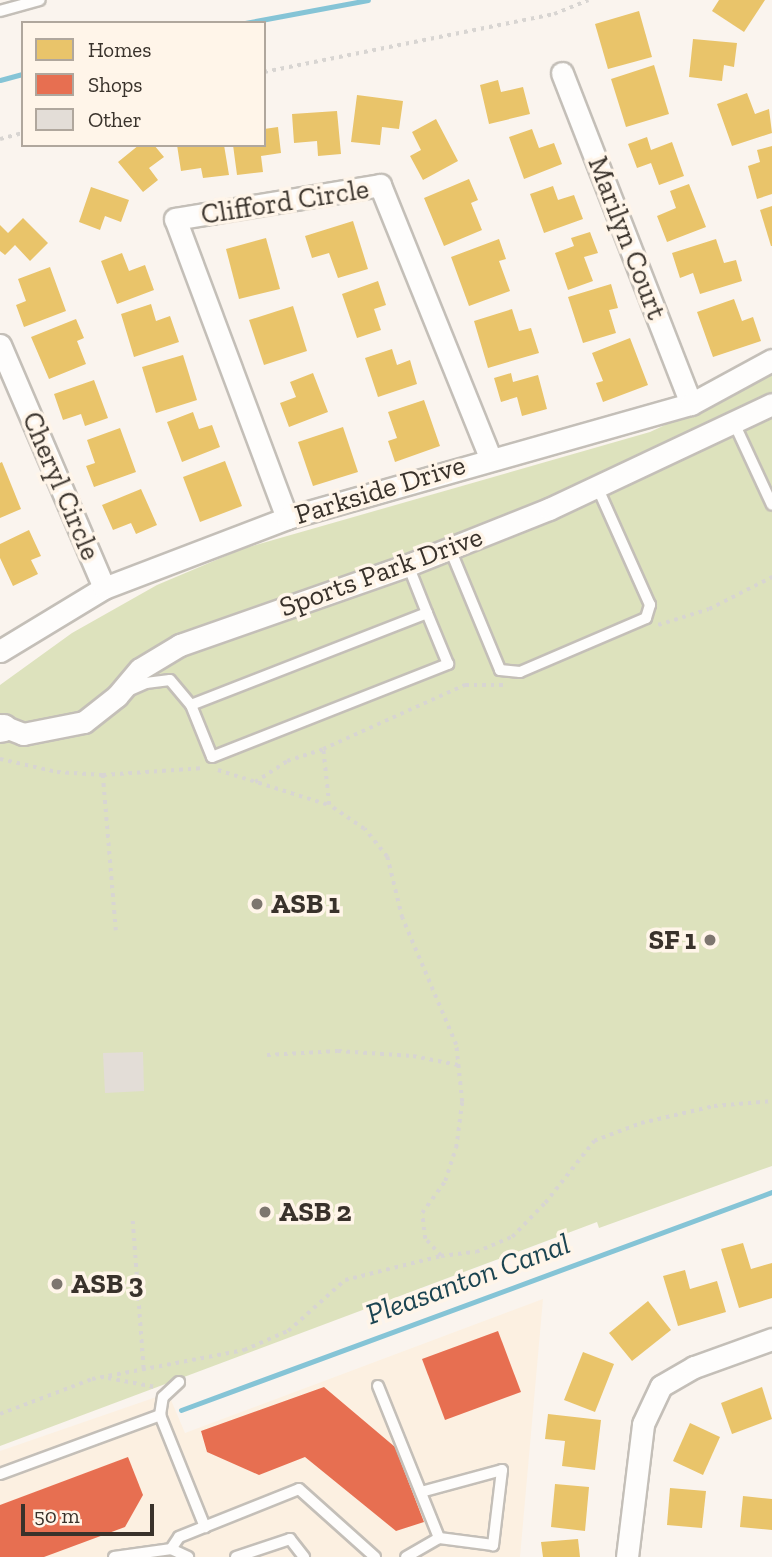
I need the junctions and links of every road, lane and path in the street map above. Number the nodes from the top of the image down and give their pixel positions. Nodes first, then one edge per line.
1 (40, 0) edge
2 (588, 0) edge
3 (0, 11) edge
4 (266, 72) edge
5 (562, 73) dead end
6 (21, 134) edge
7 (0, 139) edge
8 (0, 345) edge
9 (772, 360) edge
10 (691, 404) junction
11 (772, 404) edge
12 (734, 422) junction
13 (490, 457) junction
14 (598, 489) junction
15 (772, 505) edge
16 (287, 518) junction
17 (450, 549) junction
18 (408, 565) junction
19 (772, 577) edge
20 (104, 588) junction
21 (427, 613) junction
22 (656, 626) dead end
23 (0, 651) edge
24 (513, 683) dead end
25 (117, 696) junction
26 (191, 705) junction
27 (1, 727) edge
28 (323, 749) junction
29 (0, 758) edge
30 (103, 775) junction
31 (255, 782) junction
32 (329, 806) junction
33 (116, 930) dead end
34 (267, 1055) dead end
35 (458, 1065) junction
36 (772, 1101) edge
37 (132, 1221) dead end
38 (441, 1256) junction
39 (772, 1339) edge
40 (144, 1371) junction
41 (103, 1377) junction
42 (179, 1382) dead end
43 (378, 1386) dead end
44 (168, 1391) junction
45 (0, 1414) edge
46 (160, 1415) junction
47 (0, 1474) edge
48 (421, 1492) junction
49 (205, 1527) junction
50 (439, 1538) junction
51 (170, 1549) junction
52 (114, 1557) edge
53 (188, 1557) edge
54 (236, 1557) edge
55 (304, 1557) edge
56 (375, 1557) edge
57 (406, 1557) edge
58 (627, 1557) edge

1 - 3 lane
2 - 4 path
5 - 10 street, Marilyn Court
6 - 7 path
8 - 20 street, Cheryl Circle
9 - 10 street, Parkside Drive
10 - 13 street, Parkside Drive
11 - 12 street, Sports Park Drive
12 - 14 street, Sports Park Drive
12 - 15 lane
13 - 16 street, Parkside Drive
13 - 16 street, Clifford Circle
14 - 17 street, Sports Park Drive
14 - 17 lane
16 - 20 street, Parkside Drive
17 - 18 street, Sports Park Drive
18 - 21 lane
18 - 25 street, Sports Park Drive
19 - 22 path
20 - 23 street, Parkside Drive
21 - 26 lane
21 - 26 lane
24 - 28 path
25 - 26 lane
25 - 27 street, Sports Park Drive
28 - 31 path
28 - 32 path
29 - 30 path
30 - 31 path
30 - 33 path
31 - 32 path
32 - 35 path
34 - 35 path
35 - 38 path
36 - 38 path
37 - 40 path
38 - 40 path
39 - 58 street
40 - 41 path
41 - 44 path
41 - 45 path
42 - 44 lane
43 - 48 lane
44 - 46 lane
46 - 47 lane
46 - 49 lane
48 - 50 lane
48 - 50 lane
49 - 51 lane
49 - 56 lane
50 - 57 lane
51 - 52 lane
51 - 53 lane
54 - 55 lane

